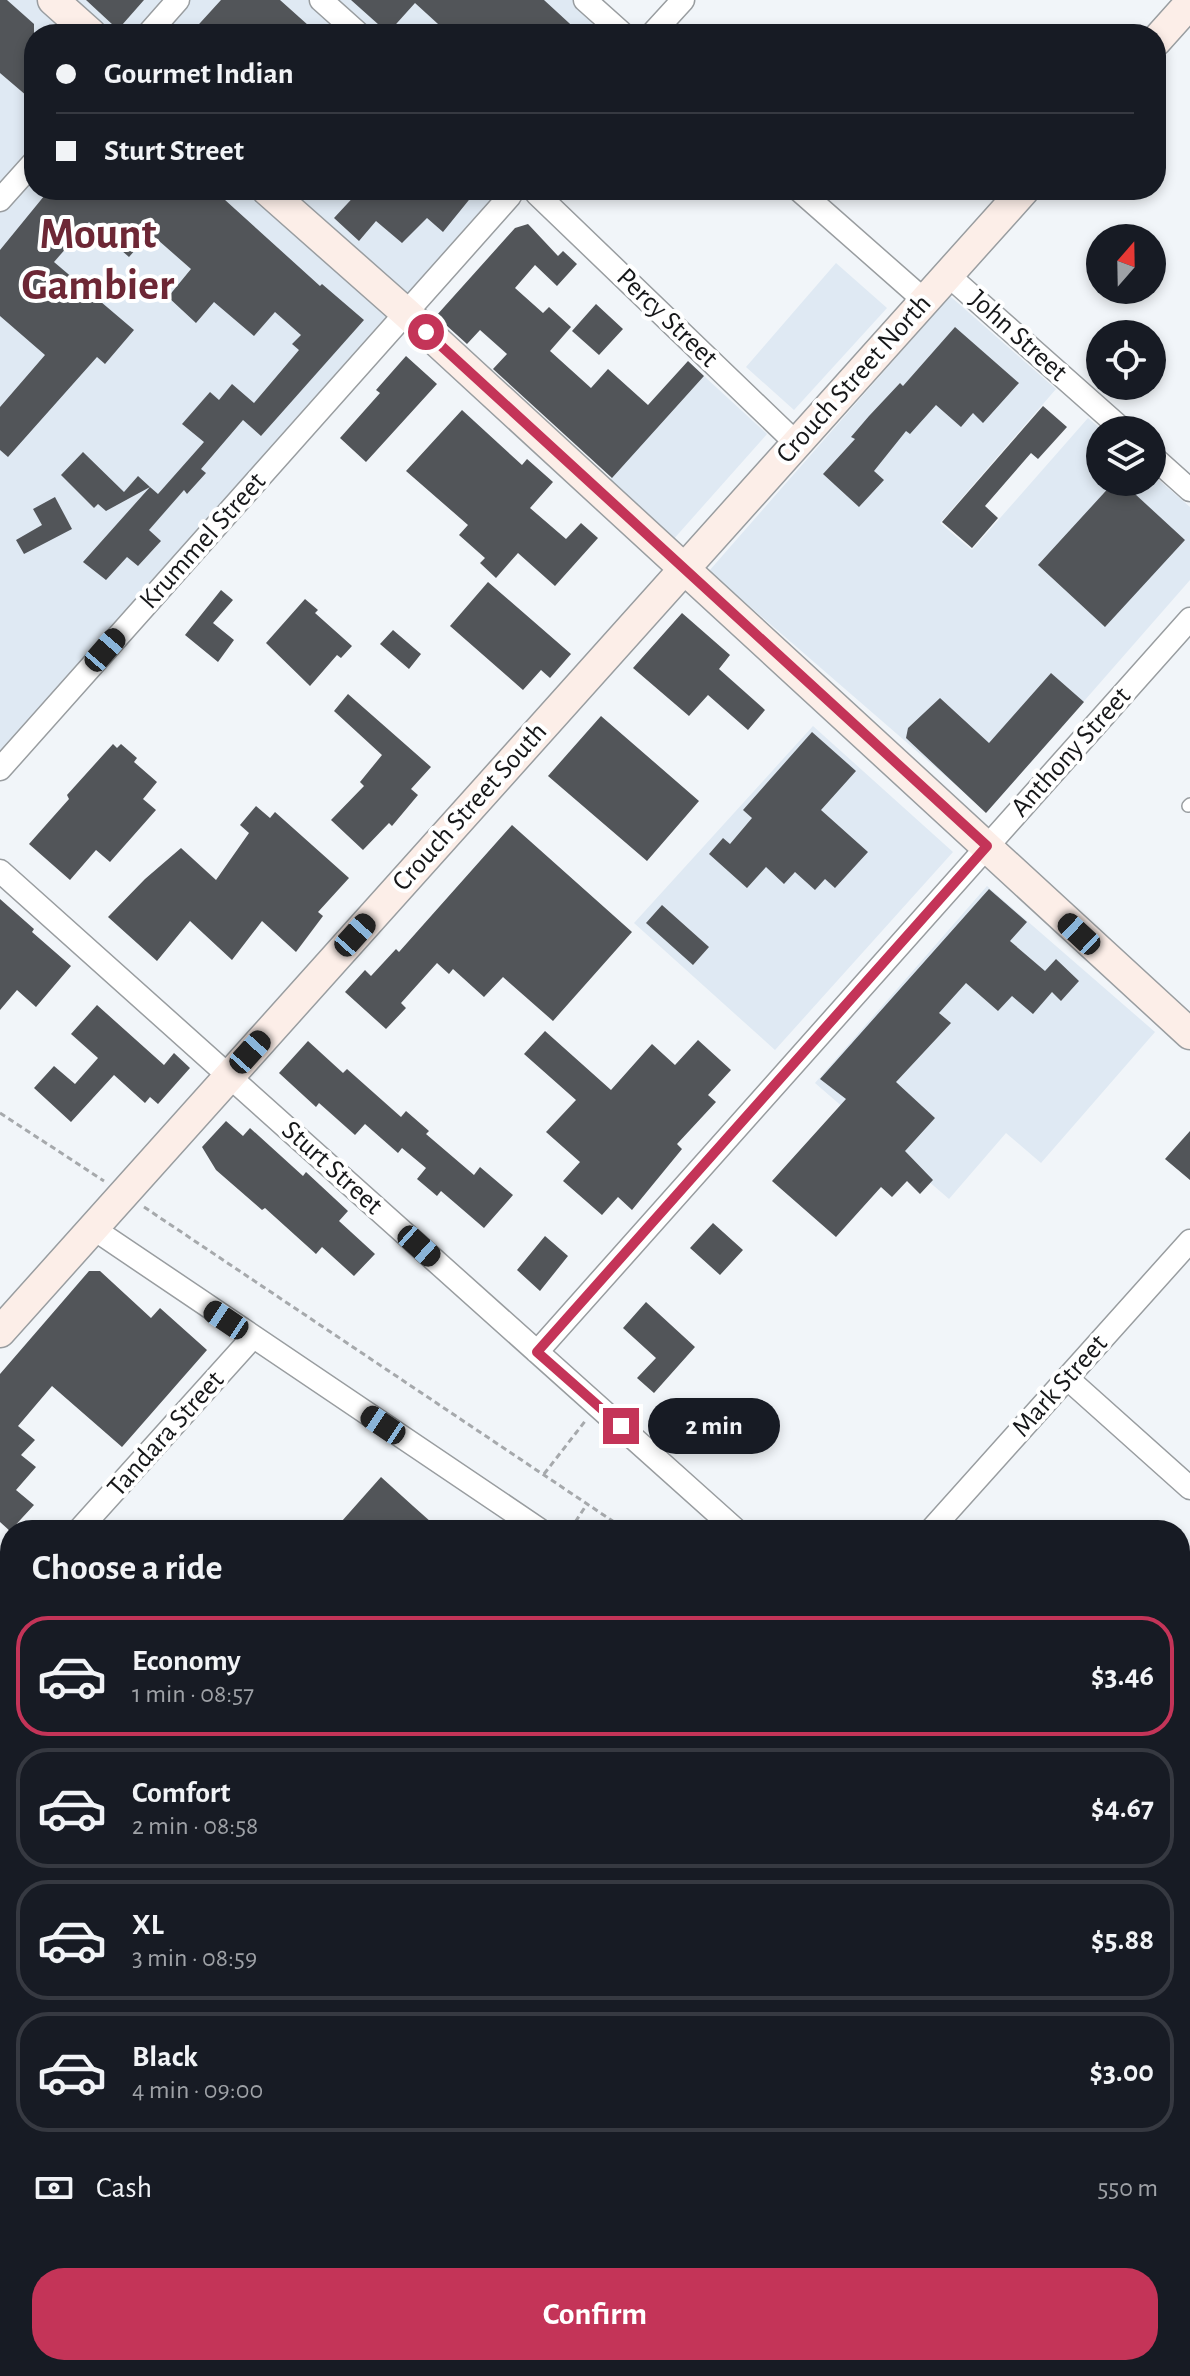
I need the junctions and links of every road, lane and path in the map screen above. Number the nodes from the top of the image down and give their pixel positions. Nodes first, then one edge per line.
1 (53, 0) edge
2 (178, 0) edge
3 (321, 0) edge
4 (585, 0) edge
5 (683, 0) edge
6 (1190, 3) edge
7 (80, 24) edge
8 (157, 24) edge
9 (348, 24) edge
10 (612, 24) edge
11 (661, 24) edge
12 (1166, 30) edge
13 (24, 173) edge
14 (0, 200) edge
15 (278, 200) edge
16 (502, 200) edge
17 (547, 200) edge
18 (810, 200) edge
19 (1015, 200) edge
20 (948, 275) junction
21 (925, 301) junction
22 (405, 312) junction
23 (1107, 416) edge
24 (796, 443) junction
25 (1166, 469) edge
26 (1190, 490) edge
27 (684, 568) junction
28 (1190, 619) edge
29 (0, 769) edge
30 (987, 846) junction
31 (0, 871) edge
32 (1190, 1034) edge
33 (229, 1076) junction
34 (0, 1113) edge
35 (124, 1194) junction
36 (94, 1229) junction
37 (1190, 1241) edge
38 (0, 1332) edge
39 (252, 1338) junction
40 (537, 1352) junction
41 (1067, 1378) junction
42 (597, 1406) junction
43 (544, 1474) junction
44 (1190, 1488) edge
45 (587, 1504) junction
46 (88, 1520) edge
47 (525, 1520) edge
48 (577, 1520) edge
49 (611, 1520) edge
50 (725, 1520) edge
51 (940, 1520) edge

1 - 7 street
2 - 8 street
3 - 9 street
4 - 10 street
5 - 11 street
6 - 12 street
13 - 14 street
15 - 22 street
16 - 22 street, Krummel Street
17 - 24 street, Percy Street
18 - 21 street
19 - 20 street, Crouch Street North
20 - 21 street, Crouch Street North
20 - 23 street, John Street
21 - 24 street, Crouch Street North
22 - 27 street
22 - 29 street, Krummel Street
24 - 27 street, Crouch Street North
25 - 26 street
27 - 30 street
27 - 33 street, Crouch Street South
28 - 30 street, Anthony Street
30 - 32 street
30 - 40 street, Anthony Street
31 - 33 street, Sturt Street
33 - 35 street, Crouch Street South
33 - 40 street, Sturt Street
34 - 35 path
35 - 36 street, Crouch Street South
35 - 43 path
36 - 38 street, Crouch Street South
36 - 39 street
37 - 41 street, Mark Street
39 - 46 street, Tandara Street
39 - 47 street
40 - 42 street, Sturt Street
41 - 44 street
41 - 51 street, Mark Street
42 - 43 path
42 - 50 street, Sturt Street
43 - 45 path
45 - 48 path
45 - 49 path

